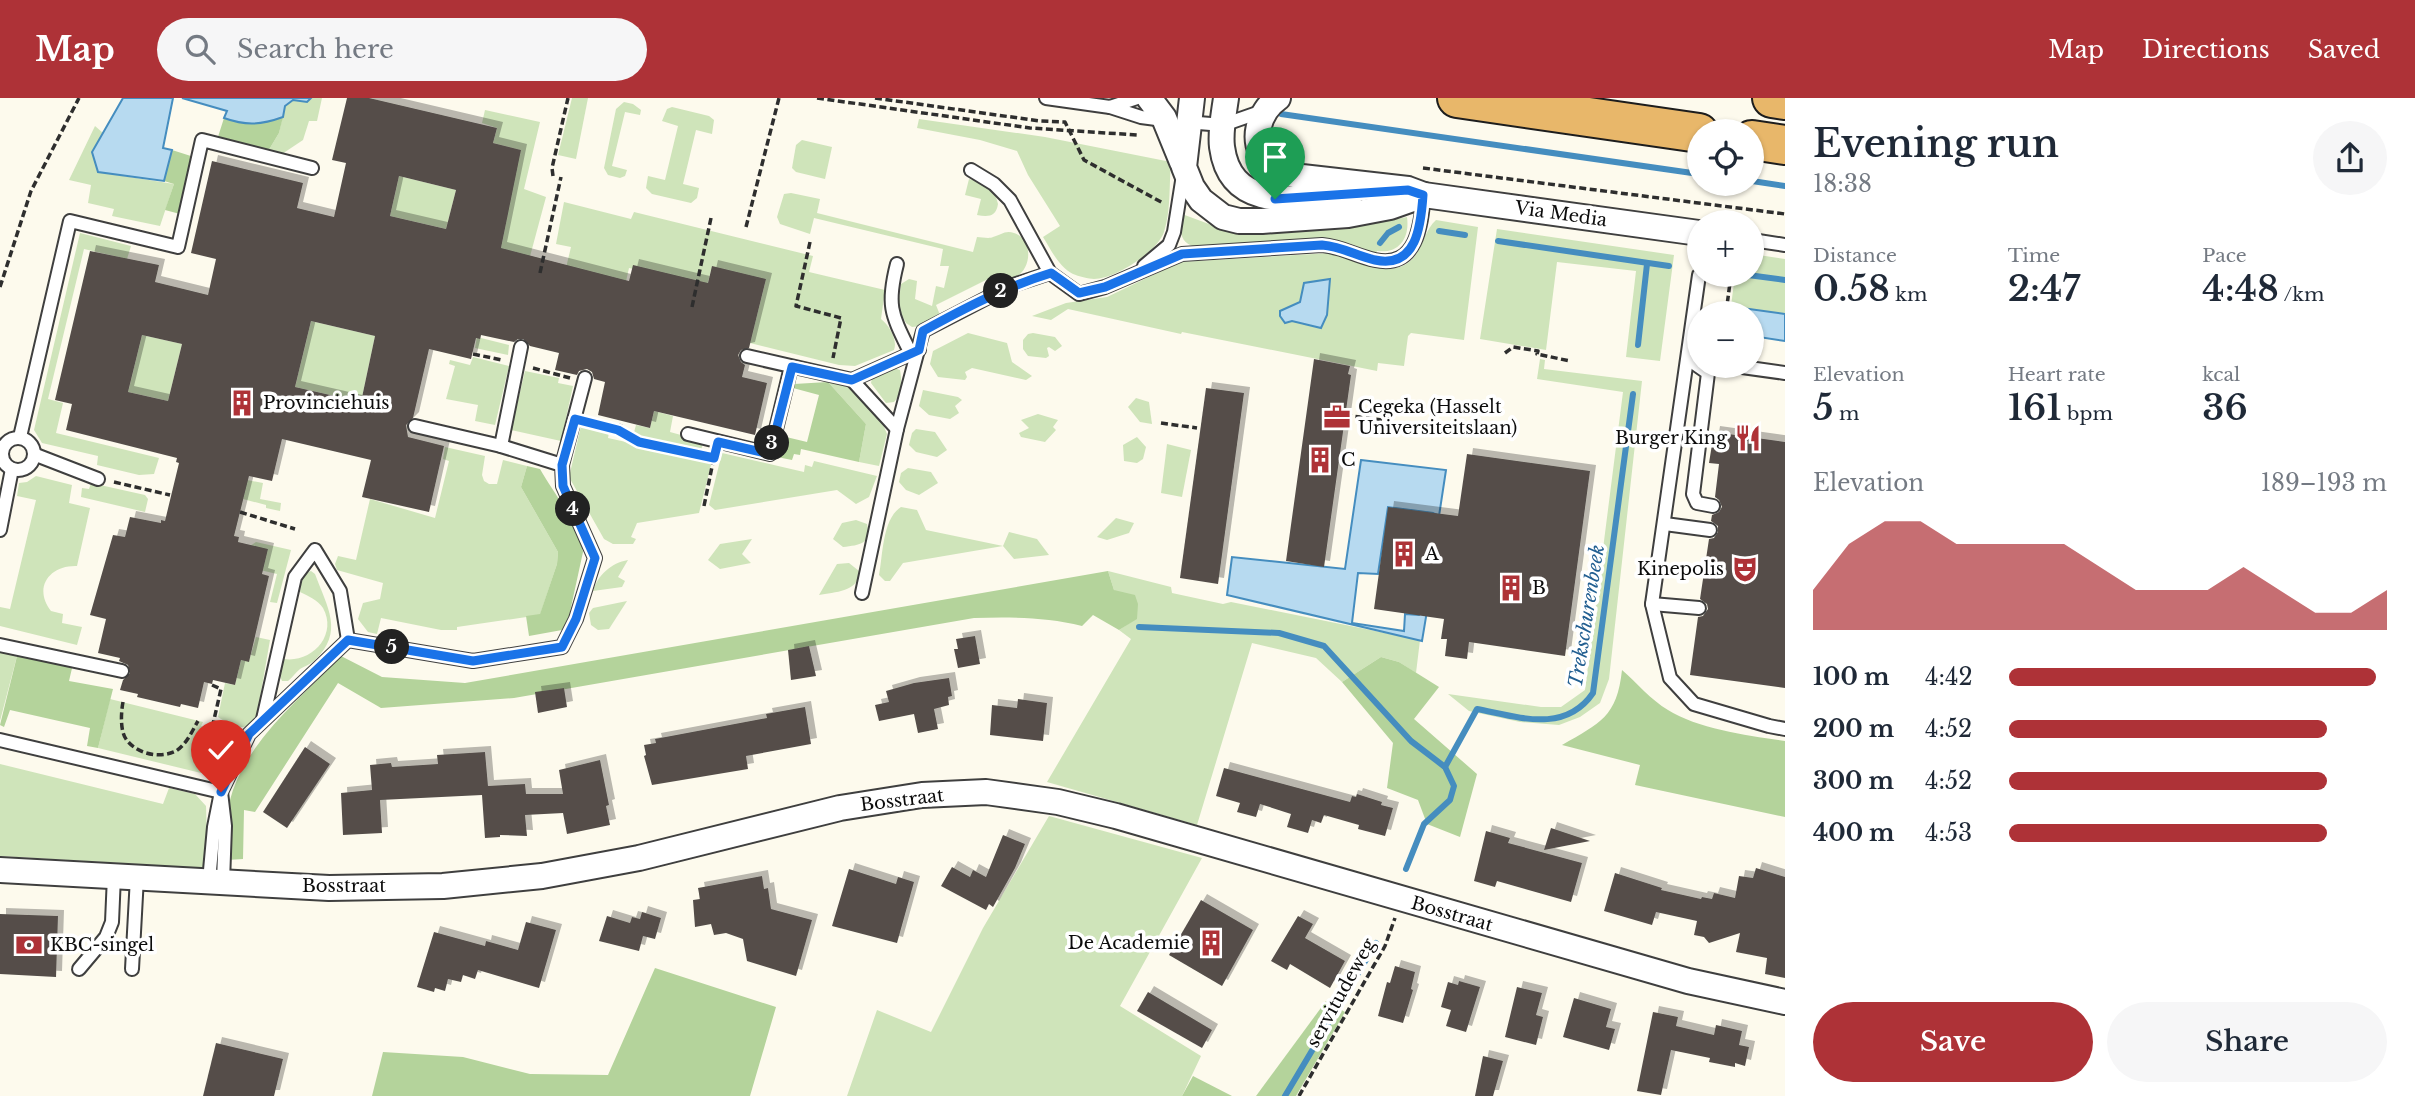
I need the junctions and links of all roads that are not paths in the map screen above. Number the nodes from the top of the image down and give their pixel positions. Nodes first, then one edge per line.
1 (1046, 98) edge
2 (1137, 98) edge
3 (1149, 98) edge
4 (1226, 98) edge
5 (1457, 98) edge
6 (1772, 98) edge
7 (1785, 100) edge
8 (1270, 104) edge
9 (1110, 107) junction
10 (1182, 113) edge
11 (1223, 125) junction
12 (1687, 130) edge
13 (1764, 142) edge
14 (1785, 145) edge
15 (1184, 167) junction
16 (312, 168) dead end
17 (971, 170) dead end
18 (1415, 192) junction
19 (1687, 231) edge
20 (1764, 242) edge
21 (1785, 245) edge
22 (897, 264) dead end
23 (1051, 273) junction
24 (1132, 275) junction
25 (521, 347) dead end
26 (915, 352) junction
27 (747, 356) dead end
28 (792, 367) junction
29 (1764, 370) edge
30 (1785, 373) edge
31 (585, 378) dead end
32 (1691, 378) edge
33 (1707, 378) edge
34 (852, 380) junction
35 (415, 426) dead end
36 (897, 429) junction
37 (688, 434) dead end
38 (20, 437) junction
39 (501, 446) junction
40 (1, 452) edge
41 (36, 455) junction
42 (562, 465) junction
43 (12, 469) junction
44 (98, 479) dead end
45 (1713, 506) dead end
46 (1665, 524) junction
47 (0, 530) edge
48 (1710, 530) dead end
49 (862, 593) dead end
50 (1652, 604) junction
51 (1699, 608) dead end
52 (348, 640) junction
53 (0, 645) edge
54 (122, 671) dead end
55 (262, 720) junction
56 (1785, 729) edge
57 (0, 740) edge
58 (221, 792) junction
59 (0, 870) edge
60 (125, 876) junction
61 (216, 882) junction
62 (79, 969) dead end
63 (132, 969) dead end
64 (1785, 1002) edge

1 - 9 lane
2 - 9 lane
3 - 10 street
4 - 11 street, Via Media
5 - 12 highway
6 - 7 highway
8 - 11 lane
8 - 18 street, Via Media
9 - 10 lane
10 - 11 lane
10 - 15 street
11 - 18 street, Via Media
13 - 14 highway
15 - 18 street, Via Media
15 - 24 lane
16 - 38 lane
17 - 23 lane
18 - 19 street, Via Media
18 - 24 lane
20 - 21 lane
22 - 26 lane
23 - 24 lane
23 - 26 lane
25 - 39 lane
26 - 34 lane
26 - 36 lane
27 - 28 lane
28 - 34 lane
28 - 37 lane
29 - 30 lane
31 - 42 lane
32 - 46 lane
33 - 45 lane
34 - 36 lane
35 - 39 lane
36 - 49 lane
38 - 40 lane
38 - 41 lane
39 - 42 lane
40 - 43 lane
41 - 43 lane
41 - 44 lane
42 - 52 lane
43 - 47 lane
46 - 48 lane
46 - 50 lane
50 - 51 lane
50 - 56 lane
52 - 55 lane
52 - 55 lane
53 - 54 lane
55 - 58 lane
57 - 58 lane
58 - 61 lane
59 - 60 street, Bosstraat
60 - 61 street, Bosstraat
60 - 62 lane
60 - 63 lane
61 - 64 street, Bosstraat

